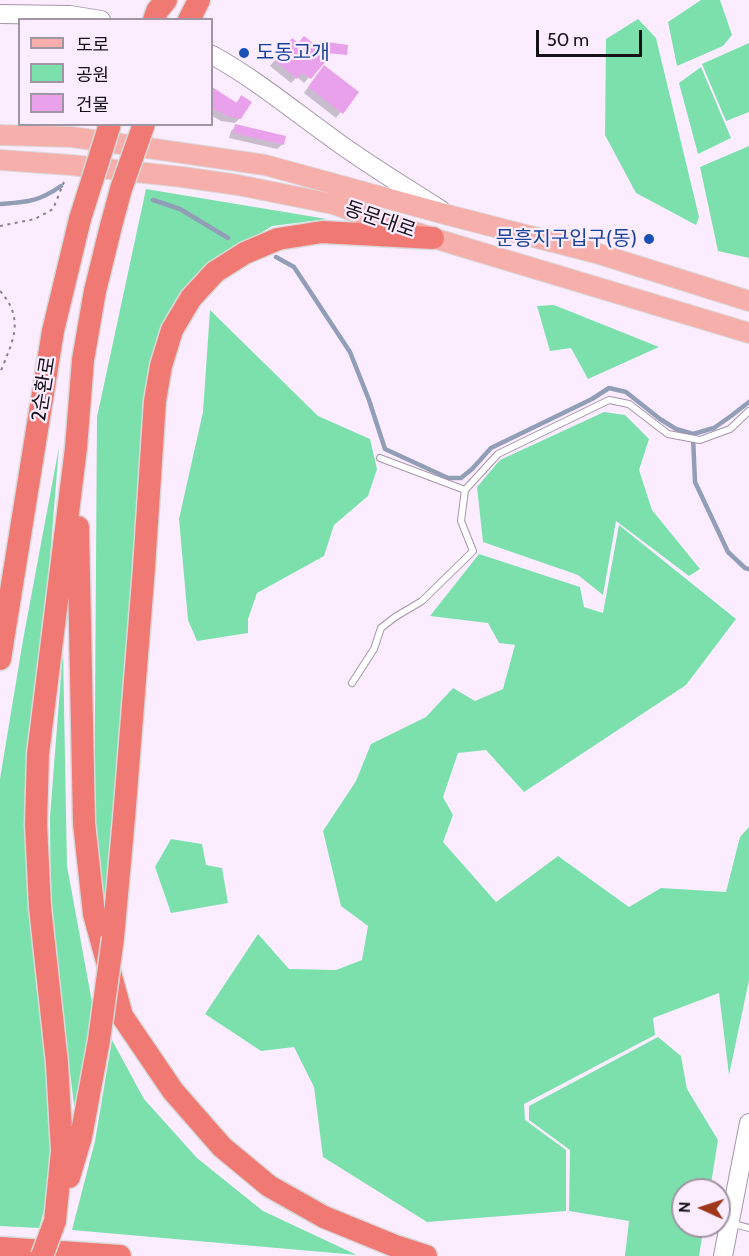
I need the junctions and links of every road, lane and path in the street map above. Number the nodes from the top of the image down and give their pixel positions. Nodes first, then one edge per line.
1 (0, 14) edge
2 (89, 18) edge
3 (213, 56) edge
4 (109, 126) edge
5 (143, 126) edge
6 (0, 135) edge
7 (0, 160) edge
8 (71, 165) junction
9 (448, 215) junction
10 (0, 226) edge
11 (433, 238) junction
12 (0, 291) edge
13 (749, 301) edge
14 (749, 333) edge
15 (0, 373) edge
16 (749, 411) edge
17 (76, 448) junction
18 (380, 458) dead end
19 (465, 490) junction
20 (0, 659) edge
21 (352, 683) dead end
22 (749, 1123) edge
23 (731, 1218) edge
24 (55, 1221) junction
25 (731, 1223) edge
26 (749, 1228) edge
27 (727, 1238) edge
28 (0, 1248) edge
29 (42, 1256) edge
30 (120, 1256) edge
31 (426, 1256) edge
32 (723, 1256) edge

1 - 2 main road
3 - 9 main road, 동문대로
4 - 20 highway, 2순환로, bridge
5 - 17 highway, 2순환로, bridge
6 - 9 main road, 동문대로
7 - 8 main road, 동문대로
8 - 10 path
8 - 11 main road, 동문대로
9 - 13 main road, 동문대로
11 - 14 main road, 동문대로
11 - 24 highway, bridge
12 - 15 path
16 - 19 lane
17 - 24 highway
17 - 31 highway
18 - 19 lane
19 - 21 lane
22 - 23 main road
24 - 29 highway, bridge
25 - 26 lane
27 - 32 main road
28 - 30 highway

